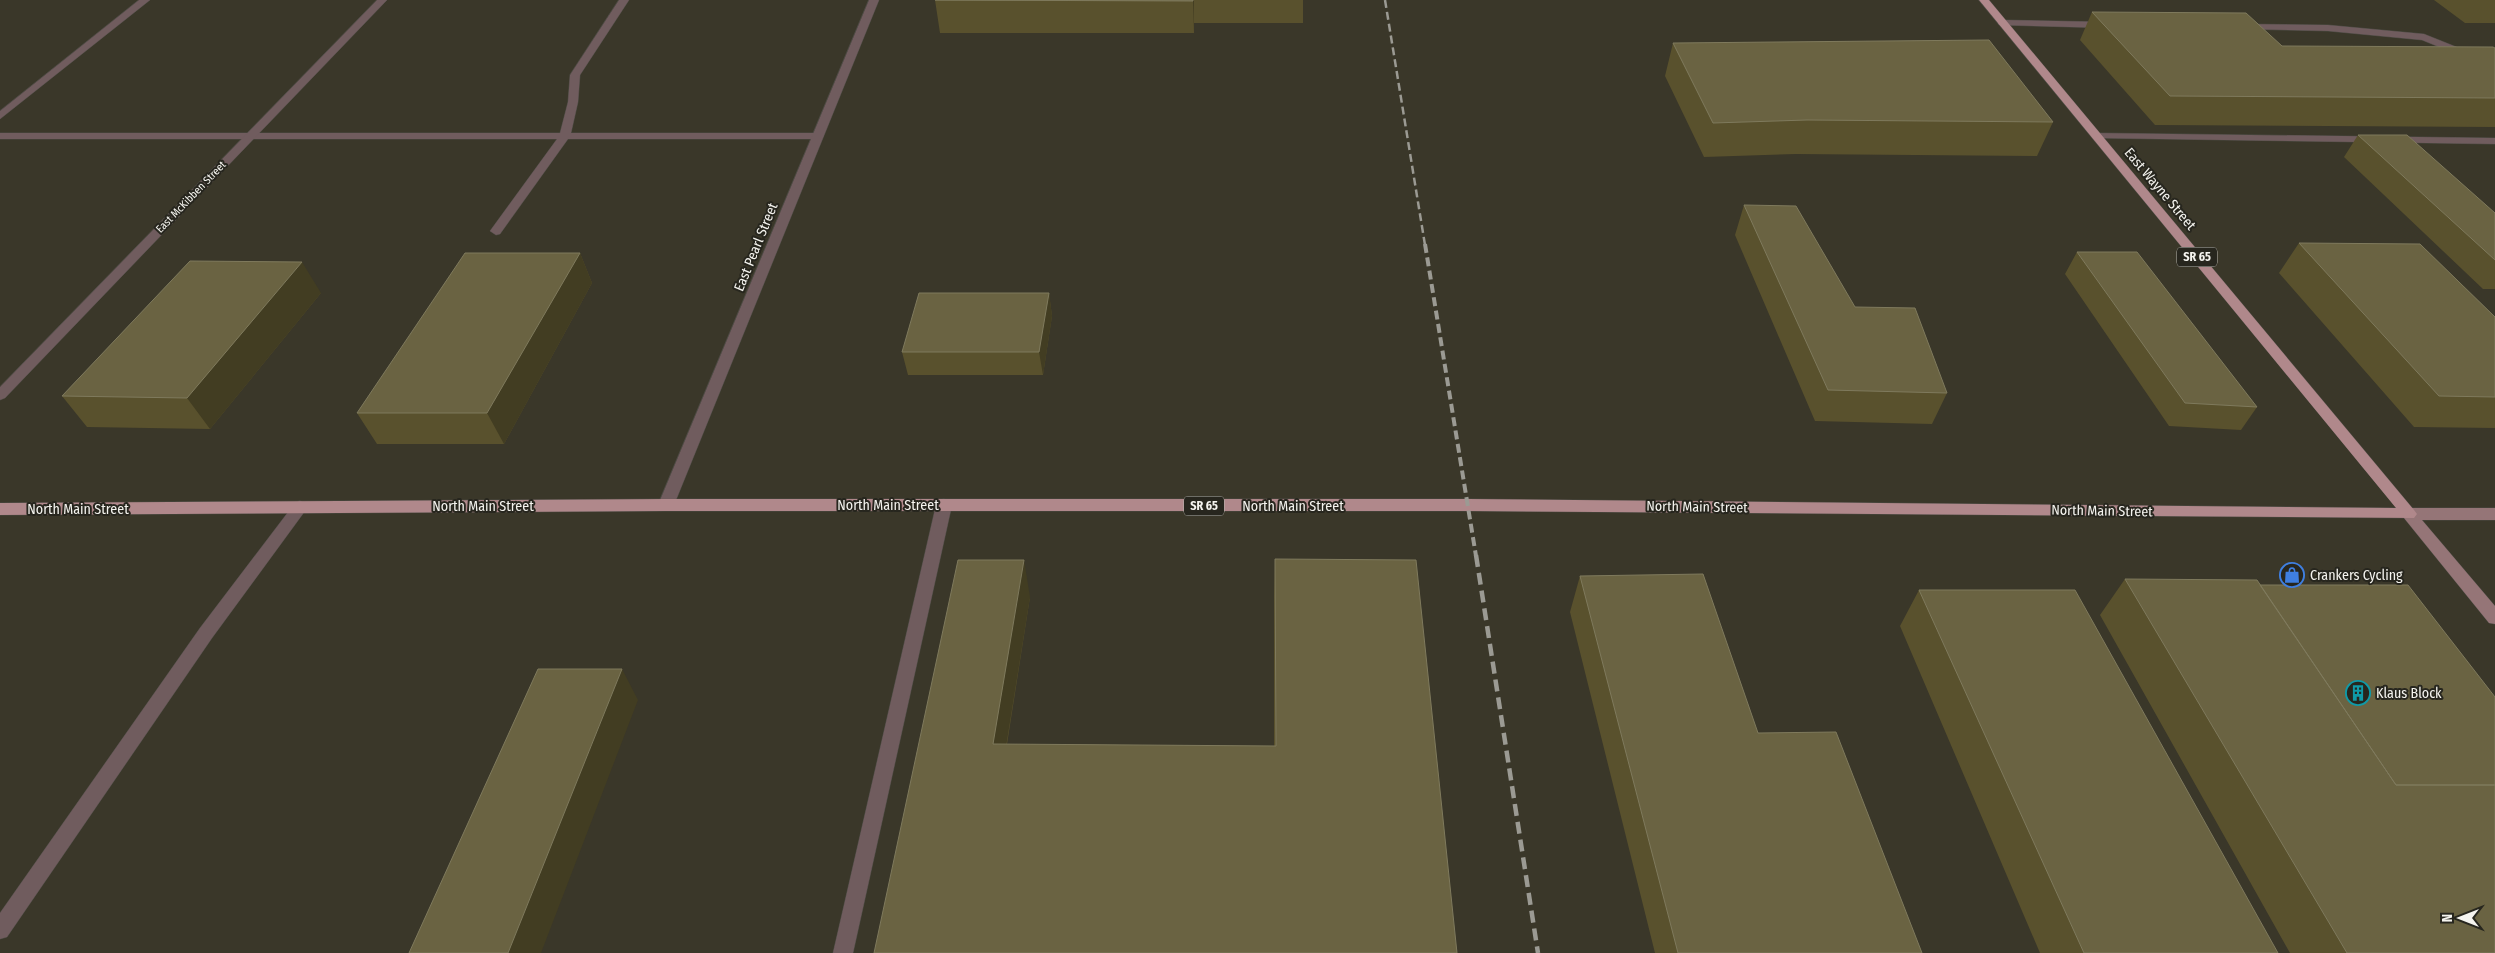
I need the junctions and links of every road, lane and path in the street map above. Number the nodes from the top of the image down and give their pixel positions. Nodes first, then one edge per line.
1 (144, 0) edge
2 (382, 0) edge
3 (624, 0) edge
4 (874, 0) edge
5 (1984, 0) edge
6 (2003, 23) junction
7 (2121, 25) edge
8 (2229, 26) edge
9 (2495, 73) edge
10 (0, 116) edge
11 (0, 136) edge
12 (250, 136) junction
13 (565, 136) junction
14 (818, 136) junction
15 (2096, 136) junction
16 (2495, 141) edge
17 (496, 231) dead end
18 (0, 394) edge
19 (666, 505) junction
20 (944, 505) junction
21 (300, 507) junction
22 (0, 509) edge
23 (2409, 514) junction
24 (2495, 514) edge
25 (2495, 618) edge
26 (0, 930) edge
27 (843, 953) edge

1 - 10 street
2 - 12 street, East McKibben Street
3 - 13 street
4 - 14 street, East Pearl Street
5 - 6 main road, East Wayne Street / SR 65
6 - 7 street
6 - 15 main road, East Wayne Street / SR 65
8 - 9 street
11 - 12 street
12 - 13 street
12 - 18 street, East McKibben Street
13 - 14 street
13 - 17 street
14 - 19 street, East Pearl Street
15 - 16 street
15 - 23 main road, East Wayne Street / SR 65
19 - 20 main road, North Main Street / SR 65
19 - 21 main road, North Main Street / SR 65
20 - 23 main road, North Main Street / SR 65
20 - 27 street
21 - 22 main road, North Main Street / SR 65
21 - 26 street
23 - 24 street, North Main Street
23 - 25 street

